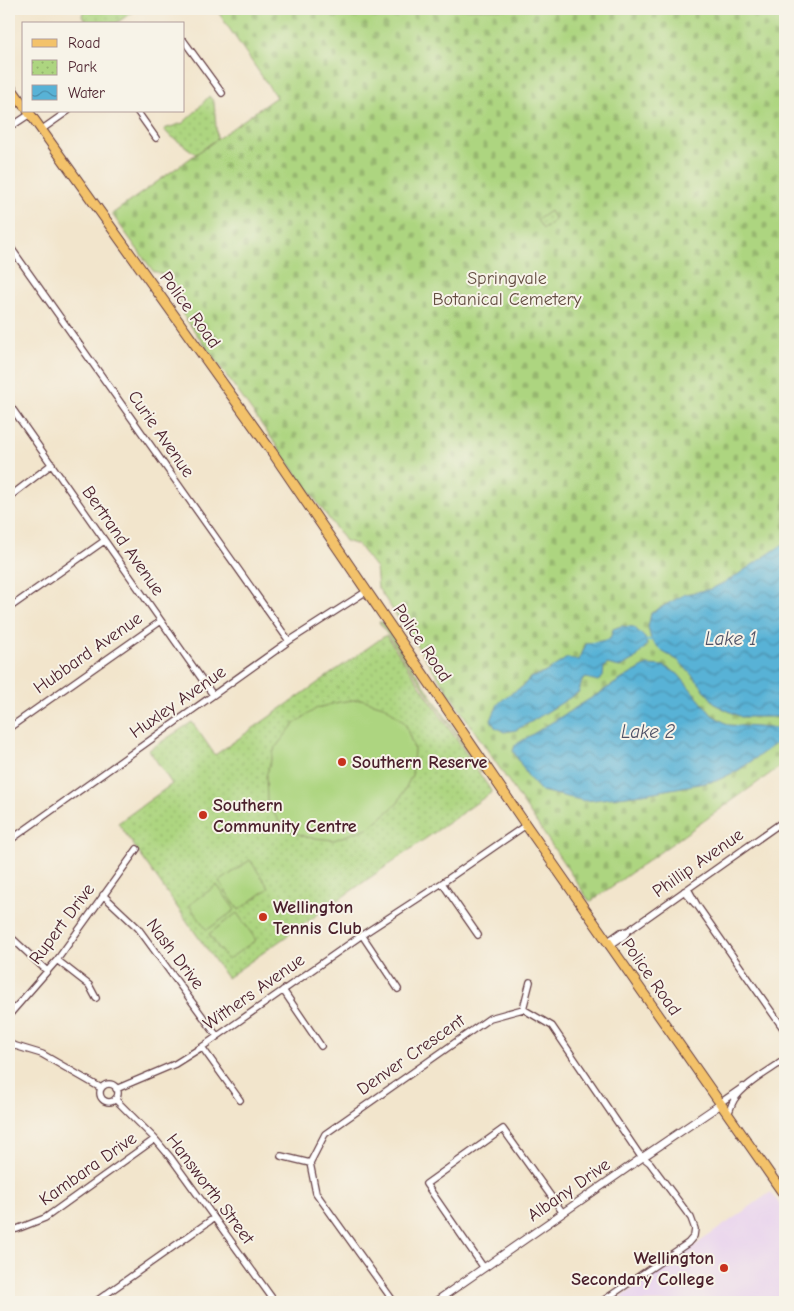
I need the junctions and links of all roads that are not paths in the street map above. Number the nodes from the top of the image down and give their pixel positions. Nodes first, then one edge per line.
1 (185, 42) edge
2 (9, 86) edge
3 (222, 93) dead end
4 (22, 103) edge
5 (29, 112) edge
6 (67, 112) edge
7 (138, 112) edge
8 (9, 128) edge
9 (41, 130) junction
10 (156, 138) dead end
11 (9, 245) edge
12 (9, 404) edge
13 (52, 464) junction
14 (9, 497) edge
15 (104, 541) junction
16 (368, 591) junction
17 (9, 608) edge
18 (161, 621) junction
19 (289, 642) junction
20 (213, 695) junction
21 (9, 728) edge
22 (785, 820) edge
23 (526, 825) junction
24 (9, 841) edge
25 (137, 849) dead end
26 (442, 883) junction
27 (686, 890) junction
28 (103, 895) junction
29 (478, 934) dead end
30 (362, 935) junction
31 (14, 940) dead end
32 (608, 944) junction
33 (57, 960) junction
34 (46, 971) junction
35 (530, 982) dead end
36 (398, 989) dead end
37 (283, 990) junction
38 (96, 998) dead end
39 (523, 1009) junction
40 (9, 1015) edge
41 (785, 1030) edge
42 (217, 1036) junction
43 (9, 1044) edge
44 (321, 1046) dead end
45 (202, 1047) junction
46 (785, 1059) edge
47 (750, 1084) junction
48 (101, 1088) junction
49 (116, 1089) junction
50 (115, 1100) junction
51 (240, 1100) dead end
52 (721, 1104) junction
53 (728, 1115) junction
54 (155, 1140) junction
55 (281, 1156) dead end
56 (643, 1157) junction
57 (310, 1163) junction
58 (785, 1196) edge
59 (563, 1213) junction
60 (214, 1218) junction
61 (9, 1230) edge
62 (484, 1268) junction
63 (273, 1300) edge
64 (95, 1302) edge
65 (264, 1302) edge
66 (394, 1302) edge
67 (436, 1302) edge
68 (601, 1302) edge

1 - 3 street
2 - 4 main road
5 - 8 street
5 - 9 main road, Police Road
6 - 9 street
7 - 10 street
9 - 16 main road, Police Road
11 - 19 street, Curie Avenue
12 - 13 street, Bertrand Avenue
13 - 14 street
13 - 15 street, Bertrand Avenue
15 - 17 street
15 - 18 street, Bertrand Avenue
16 - 19 street, Huxley Avenue
16 - 23 main road, Police Road
18 - 20 street, Bertrand Avenue
18 - 21 street, Hubbard Avenue
19 - 20 street, Huxley Avenue
20 - 24 street, Huxley Avenue
22 - 27 street, Phillip Avenue
23 - 26 street, Withers Avenue
23 - 32 main road, Police Road
25 - 28 street, Rupert Drive
26 - 29 street
26 - 30 street, Withers Avenue
27 - 32 street, Phillip Avenue
27 - 41 street
28 - 33 street, Rupert Drive
28 - 42 street, Nash Drive
30 - 36 street
30 - 37 street, Withers Avenue
31 - 34 street
32 - 52 main road, Police Road
33 - 34 street, Rupert Drive
33 - 38 street
34 - 40 street, Rupert Drive
35 - 39 street
37 - 42 street, Withers Avenue
37 - 44 street
39 - 56 street
39 - 57 street, Denver Crescent
42 - 45 street, Withers Avenue
43 - 48 street
45 - 49 street, Withers Avenue
45 - 51 street
46 - 47 street
47 - 52 street
47 - 53 street
48 - 49 street
48 - 50 street
49 - 50 street
50 - 54 street, Hansworth Street
52 - 53 main road, Police Road
52 - 56 street, Albany Drive
53 - 58 main road, Police Road
54 - 60 street, Hansworth Street
54 - 61 street, Kambara Drive
55 - 57 street
56 - 59 street, Albany Drive
56 - 68 street
57 - 66 street
59 - 62 street, Albany Drive
59 - 62 street
60 - 63 street, Hansworth Street
60 - 64 street
62 - 67 street, Albany Drive
63 - 65 street

